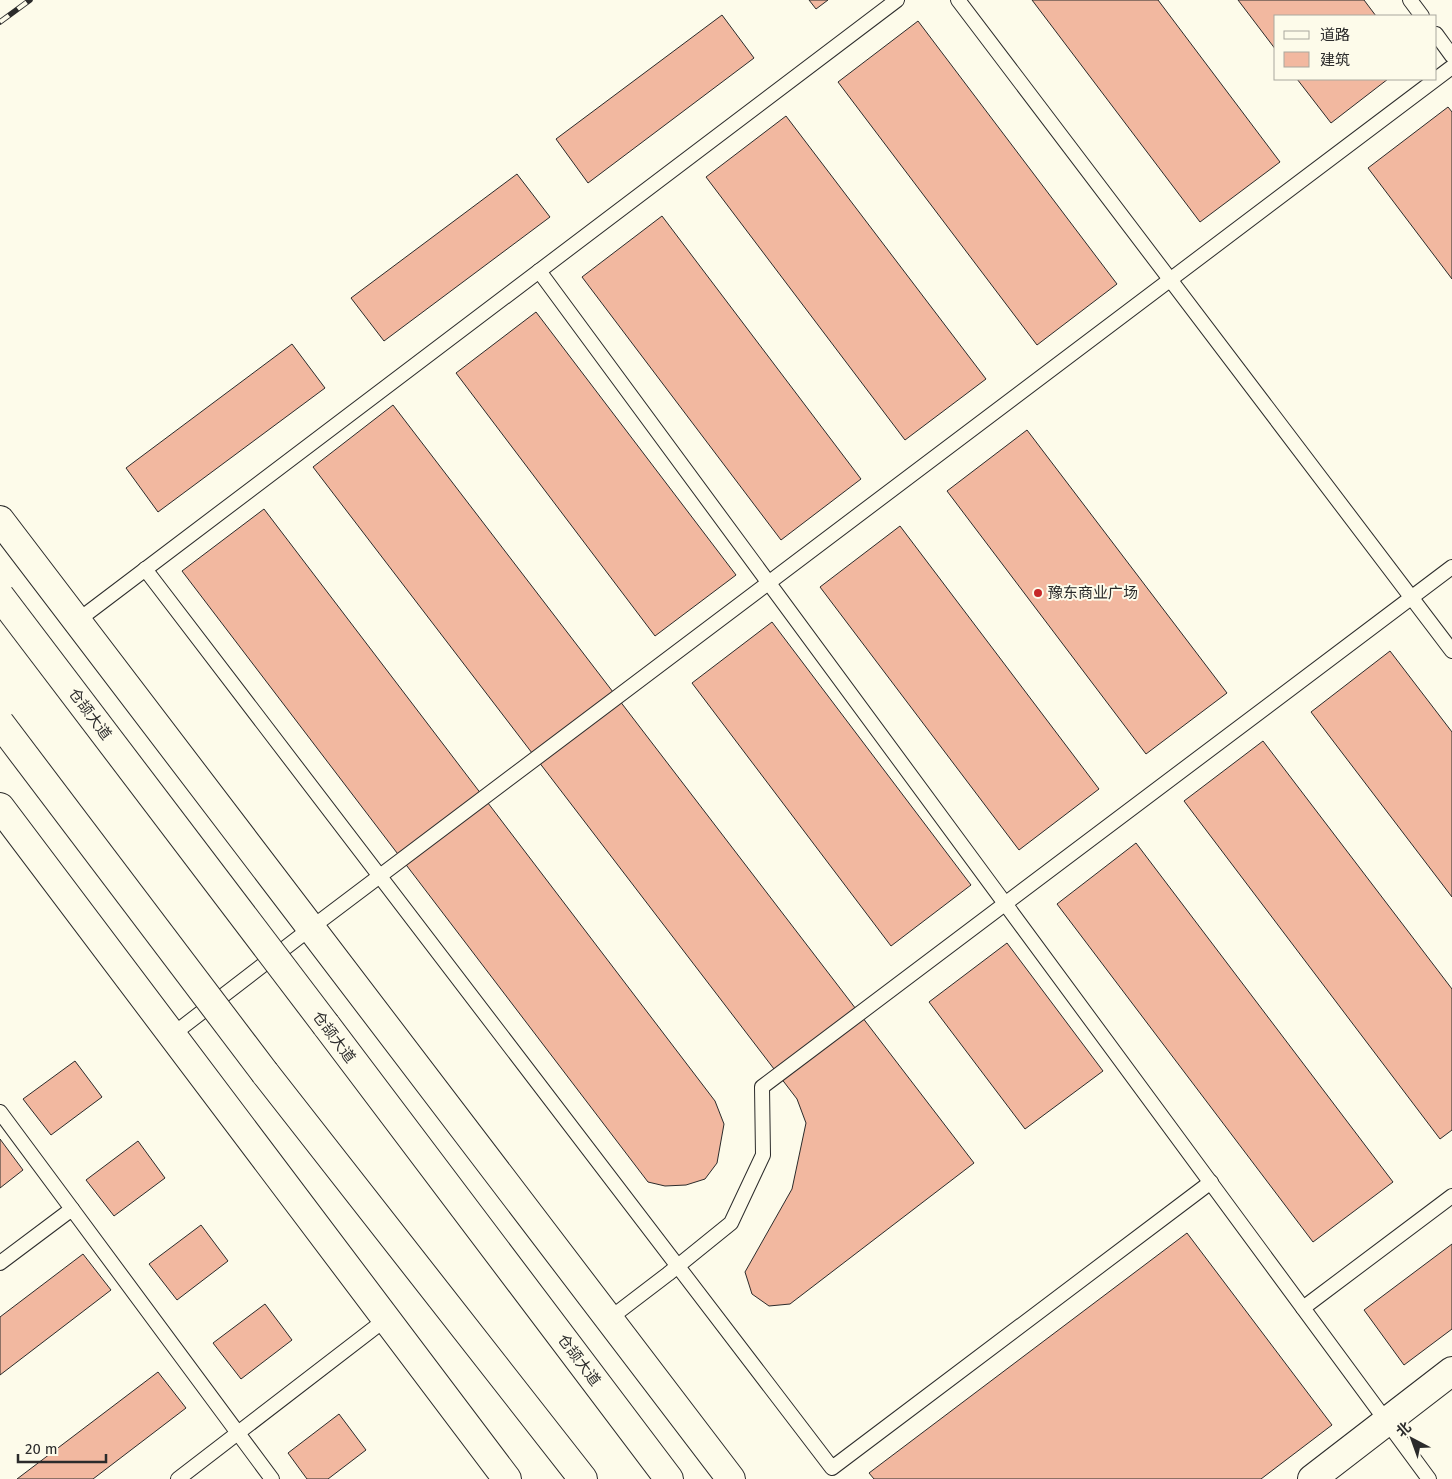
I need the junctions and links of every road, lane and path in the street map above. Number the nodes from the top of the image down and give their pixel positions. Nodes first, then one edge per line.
1 (897, 0) edge
2 (958, 0) edge
3 (1410, 0) edge
4 (1421, 15) edge
5 (1437, 35) edge
6 (1452, 56) edge
7 (1452, 68) edge
8 (1437, 79) edge
9 (1436, 80) edge
10 (539, 272) junction
11 (1170, 280) junction
12 (0, 520) edge
13 (1452, 567) edge
14 (146, 569) junction
15 (769, 583) junction
16 (0, 596) edge
17 (1412, 598) junction
18 (77, 621) junction
19 (1452, 651) edge
20 (0, 723) edge
21 (0, 807) edge
22 (380, 876) junction
23 (1005, 904) junction
24 (311, 928) junction
25 (172, 1035) junction
26 (0, 1112) edge
27 (1211, 1182) junction
28 (1452, 1196) edge
29 (72, 1209) junction
30 (0, 1262) edge
31 (679, 1266) junction
32 (1303, 1308) junction
33 (386, 1319) junction
34 (608, 1319) junction
35 (1452, 1372) edge
36 (1387, 1421) junction
37 (238, 1433) junction
38 (178, 1479) edge
39 (272, 1479) edge
40 (507, 1479) edge
41 (583, 1479) edge
42 (669, 1479) edge
43 (730, 1479) edge
44 (1312, 1479) edge
45 (1429, 1479) edge

1 - 10 lane
2 - 11 lane
3 - 4 lane
5 - 6 lane
7 - 8 lane
9 - 11 lane
10 - 14 lane
10 - 15 lane
11 - 15 lane
11 - 17 lane
12 - 18 main road
13 - 17 lane
14 - 18 lane
14 - 22 lane
15 - 22 lane
15 - 23 lane
16 - 42 main road, 仓颉大道, bridge
17 - 19 lane
17 - 23 lane
18 - 24 main road
20 - 41 main road, bridge
21 - 25 main road
22 - 24 lane
22 - 31 lane
23 - 27 lane
23 - 31 lane
24 - 25 lane
24 - 34 main road
25 - 33 main road
26 - 29 lane
27 - 31 lane
27 - 32 lane
28 - 32 lane
29 - 30 lane
29 - 37 lane
31 - 34 lane
32 - 36 lane
33 - 37 lane
33 - 40 main road
34 - 43 main road
35 - 36 main road
36 - 44 main road
36 - 45 lane
37 - 38 lane
37 - 39 lane

